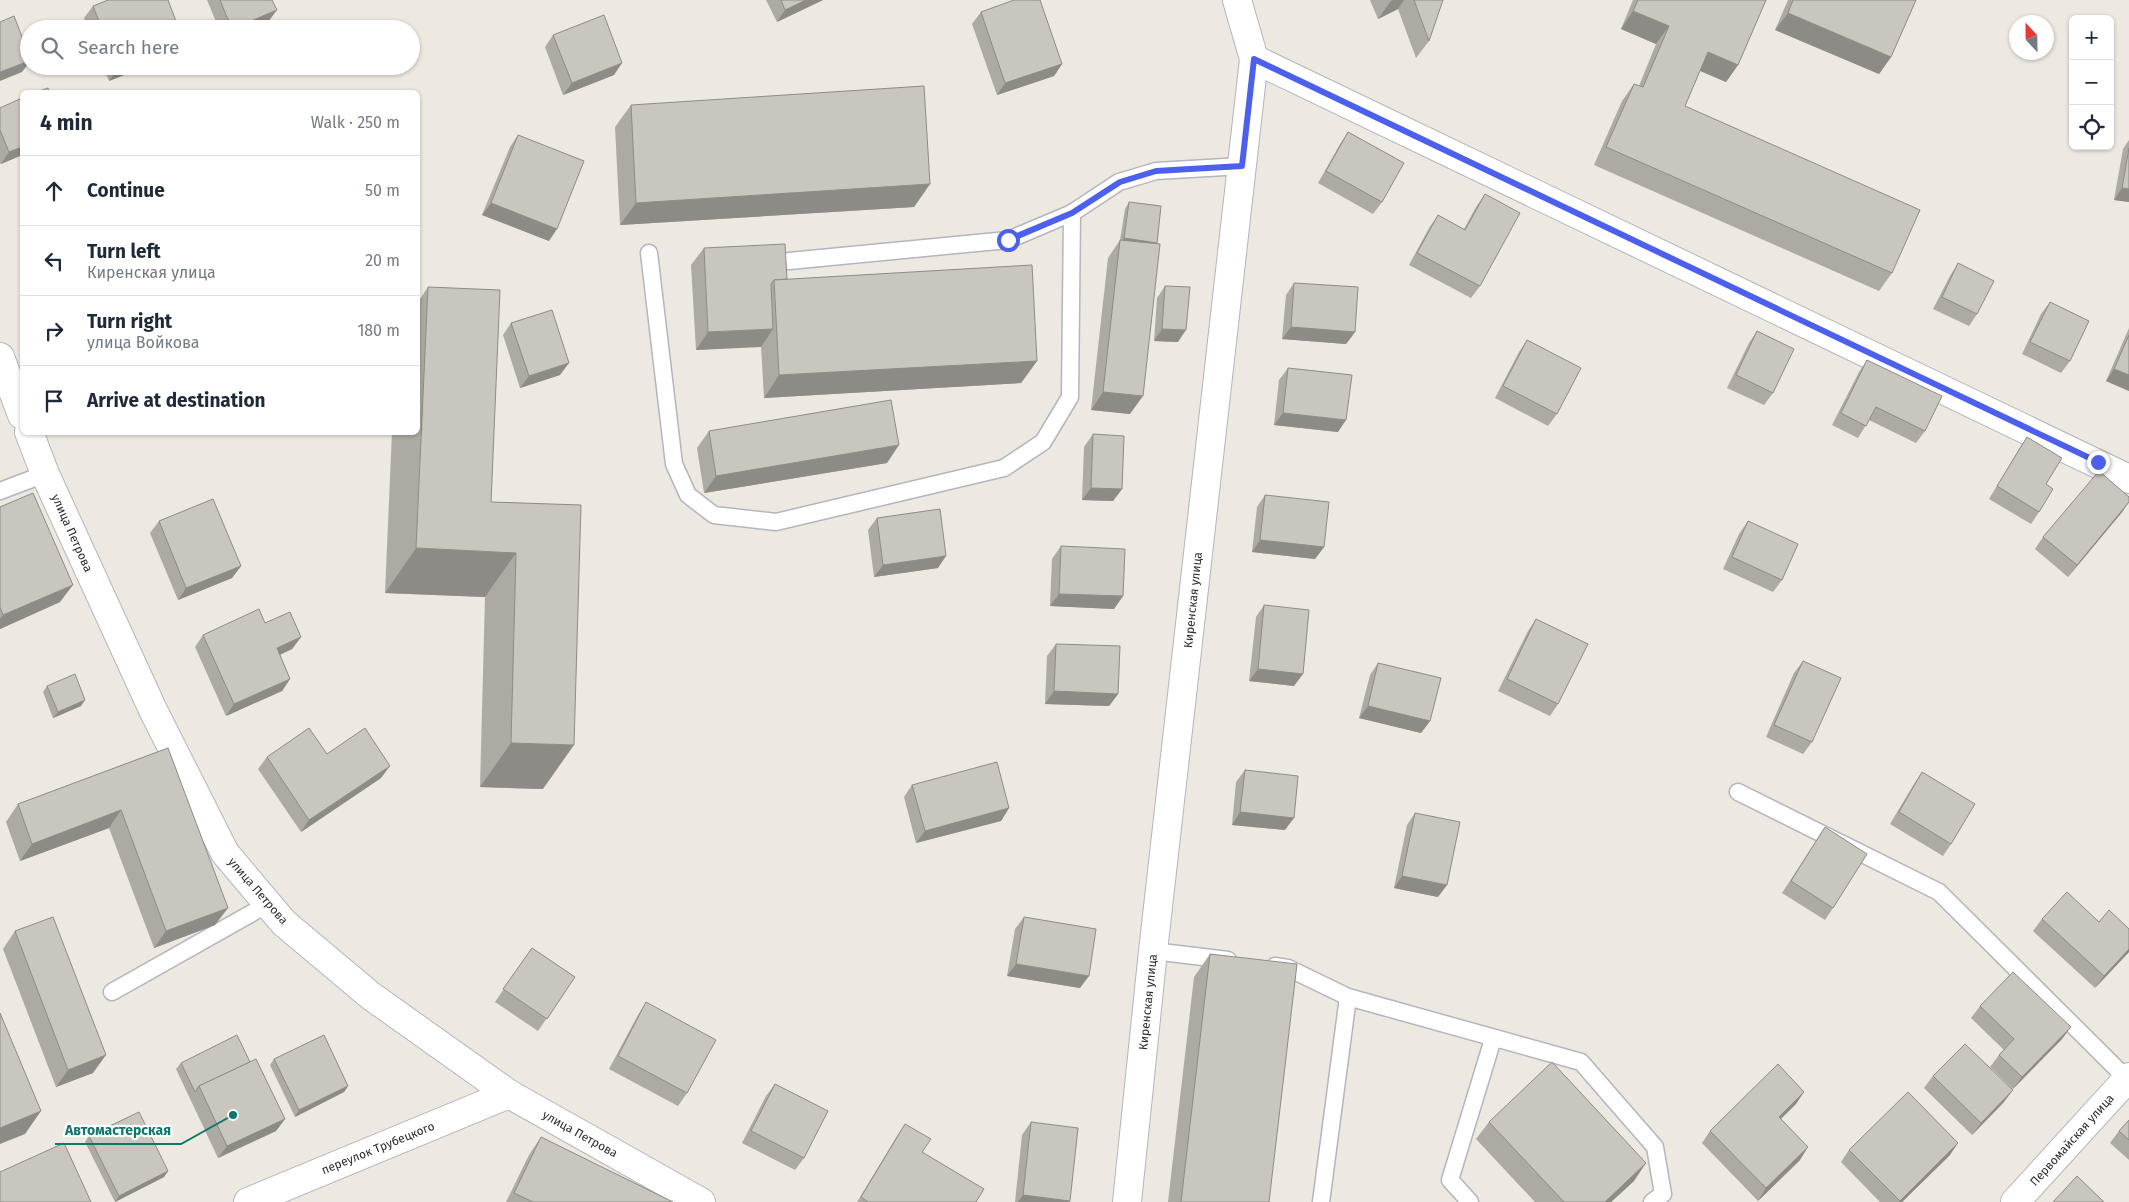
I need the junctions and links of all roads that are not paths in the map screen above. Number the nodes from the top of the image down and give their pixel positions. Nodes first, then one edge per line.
1 (1237, 0) edge
2 (1254, 59) junction
3 (1242, 166) junction
4 (1072, 213) junction
5 (649, 253) dead end
6 (789, 261) dead end
7 (0, 357) edge
8 (20, 410) edge
9 (30, 435) edge
10 (45, 474) junction
11 (2129, 478) edge
12 (0, 490) edge
13 (1738, 792) dead end
14 (268, 904) junction
15 (1154, 951) junction
16 (1242, 962) edge
17 (1261, 964) edge
18 (112, 992) dead end
19 (1348, 998) junction
20 (1492, 1039) junction
21 (2128, 1078) edge
22 (509, 1094) junction
23 (248, 1202) edge
24 (701, 1202) edge
25 (1127, 1202) edge
26 (1321, 1202) edge
27 (1470, 1202) edge
28 (1652, 1202) edge
29 (2015, 1202) edge

1 - 2 street, Киренская улица
2 - 3 street, Киренская улица
2 - 11 street
3 - 4 lane
3 - 15 street, Киренская улица
4 - 5 lane
4 - 6 lane
7 - 8 street
9 - 10 street, улица Петрова
10 - 12 lane
10 - 14 street, улица Петрова
13 - 21 lane
14 - 18 lane
14 - 22 street, улица Петрова
15 - 16 lane
15 - 25 street, Киренская улица
17 - 19 lane
19 - 20 lane
19 - 26 lane
20 - 27 lane
20 - 28 lane
21 - 29 street, Первомайская улица
22 - 23 street, переулок Трубецкого
22 - 24 street, улица Петрова

